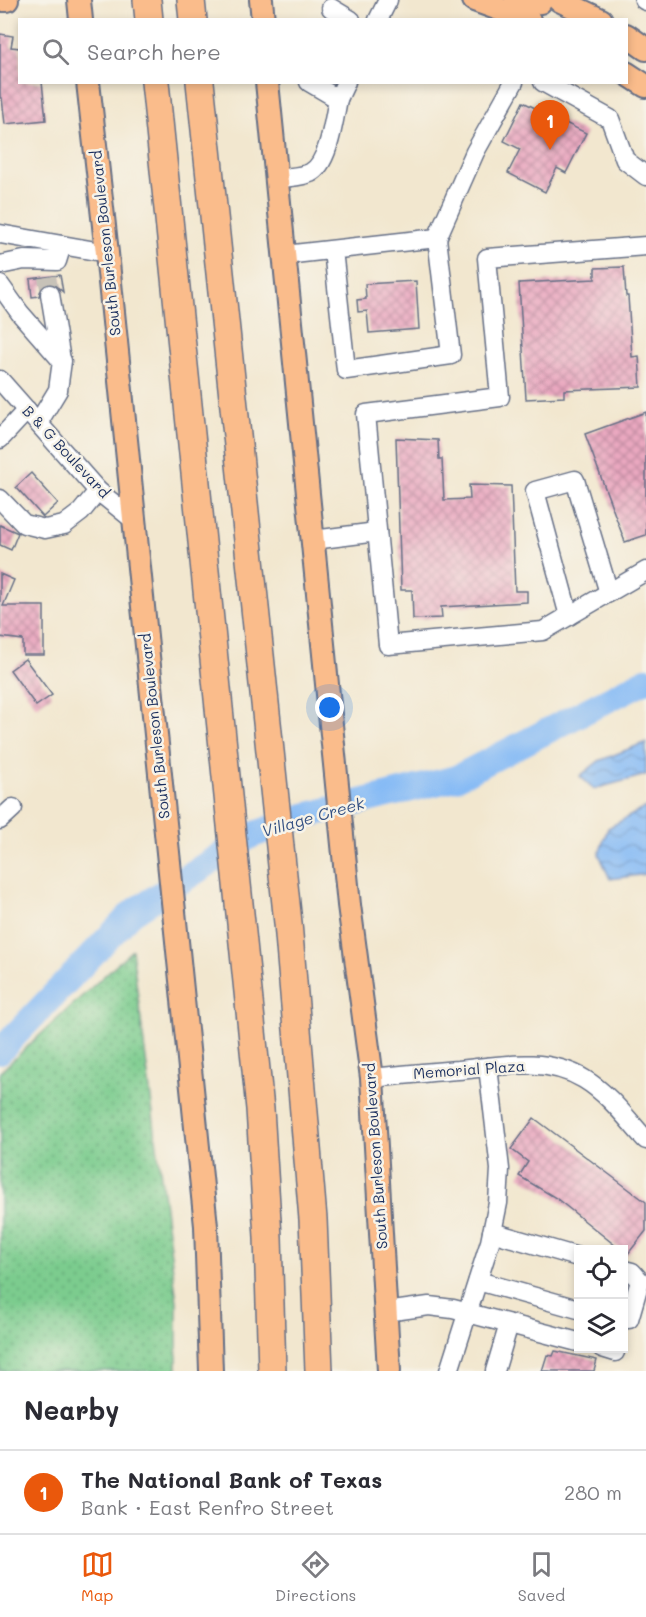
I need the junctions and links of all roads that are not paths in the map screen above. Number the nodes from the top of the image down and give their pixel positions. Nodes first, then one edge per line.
1 (0, 0) edge
2 (7, 0) edge
3 (79, 0) edge
4 (147, 0) edge
5 (191, 0) edge
6 (261, 0) edge
7 (388, 0) edge
8 (474, 0) edge
9 (516, 0) edge
10 (541, 0) edge
11 (559, 0) edge
12 (329, 9) edge
13 (81, 18) edge
14 (149, 18) edge
15 (193, 18) edge
16 (262, 18) edge
17 (347, 18) edge
18 (379, 18) edge
19 (524, 18) edge
20 (597, 18) edge
21 (628, 36) edge
22 (646, 49) edge
23 (628, 74) edge
24 (88, 84) edge
25 (155, 84) edge
26 (200, 84) edge
27 (267, 84) edge
28 (316, 84) edge
29 (513, 84) edge
30 (547, 84) edge
31 (646, 86) edge
32 (342, 91) edge
33 (646, 176) edge
34 (277, 178) junction
35 (1, 237) edge
36 (437, 238) junction
37 (62, 245) junction
38 (646, 246) edge
39 (333, 250) junction
40 (107, 253) junction
41 (285, 255) junction
42 (0, 265) edge
43 (47, 277) junction
44 (3, 294) edge
45 (62, 361) junction
46 (0, 380) edge
47 (32, 417) junction
48 (0, 439) edge
49 (99, 491) junction
50 (0, 499) edge
51 (135, 521) junction
52 (377, 532) junction
53 (313, 540) junction
54 (646, 571) edge
55 (609, 593) junction
56 (569, 616) junction
57 (488, 1067) junction
58 (372, 1078) junction
59 (646, 1140) edge
60 (492, 1232) junction
61 (574, 1256) edge
62 (628, 1271) edge
63 (478, 1281) junction
64 (574, 1308) edge
65 (386, 1311) junction
66 (467, 1312) junction
67 (628, 1320) edge
68 (509, 1324) junction
69 (574, 1341) edge
70 (211, 1371) edge
71 (272, 1371) edge
72 (319, 1371) edge
73 (389, 1371) edge
74 (449, 1371) edge
75 (495, 1371) edge

1 - 2 main road
3 - 13 main road
4 - 14 highway
5 - 15 highway
6 - 16 main road
7 - 18 street
8 - 19 main road
9 - 10 main road
11 - 20 main road
12 - 17 street
21 - 22 main road
23 - 31 main road
24 - 40 main road, South Burleson Boulevard
25 - 71 highway
26 - 72 highway
27 - 34 main road, South Burleson Boulevard
28 - 32 street
29 - 36 street
30 - 33 street
32 - 34 street
34 - 41 main road, South Burleson Boulevard
35 - 37 street
36 - 39 street
36 - 39 street
37 - 40 street
37 - 43 street
38 - 52 street
39 - 41 street
40 - 51 main road, South Burleson Boulevard
41 - 53 main road, South Burleson Boulevard
42 - 43 street
43 - 45 street
44 - 45 street
45 - 47 street
46 - 47 street, B & G Boulevard
47 - 48 street
47 - 49 street, B & G Boulevard
49 - 50 street
49 - 51 street, B & G Boulevard
51 - 70 main road, South Burleson Boulevard
52 - 53 street
52 - 56 street
53 - 58 main road, South Burleson Boulevard
54 - 55 street
55 - 56 street
55 - 56 street
57 - 58 street, Memorial Plaza
57 - 59 street, Memorial Plaza
57 - 60 street
58 - 65 main road, South Burleson Boulevard
60 - 61 street
60 - 63 street
62 - 67 street
63 - 64 street
63 - 66 street
65 - 66 street
65 - 73 main road, South Burleson Boulevard
66 - 68 street
66 - 74 street
68 - 69 street
68 - 75 street

